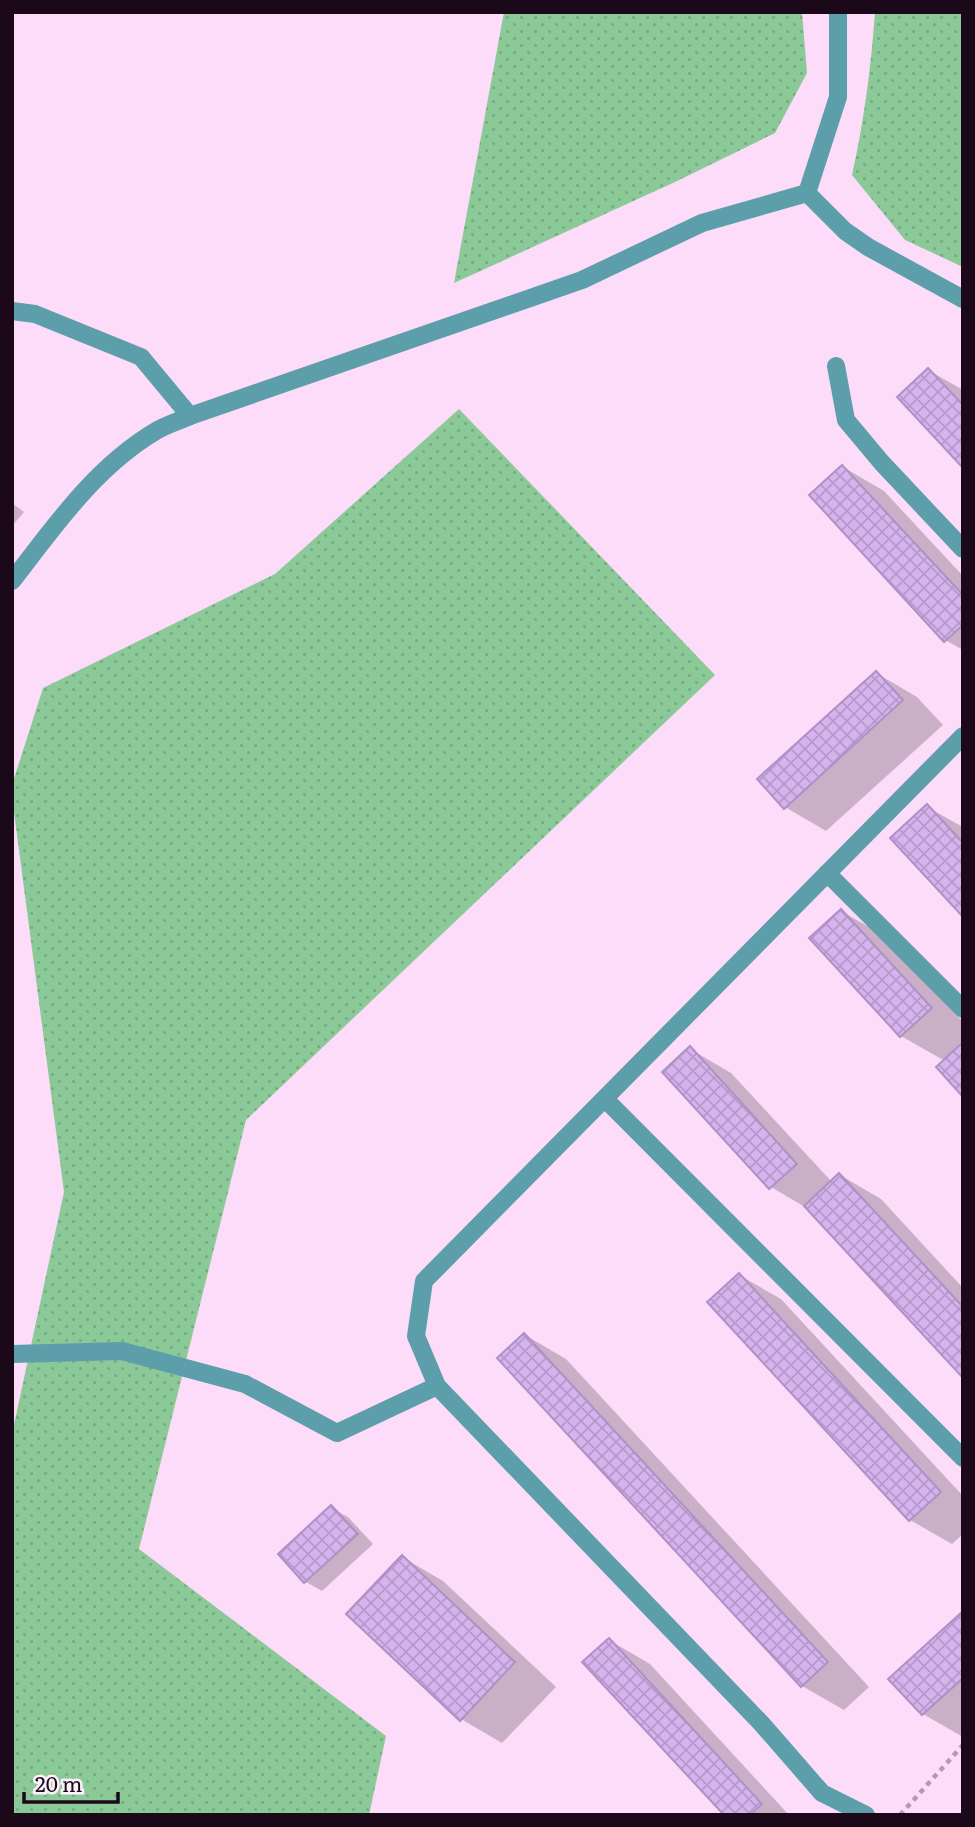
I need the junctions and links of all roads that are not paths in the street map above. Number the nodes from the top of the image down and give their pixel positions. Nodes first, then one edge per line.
1 (838, 12) edge
2 (807, 193) junction
3 (963, 299) edge
4 (12, 311) edge
5 (836, 366) dead end
6 (190, 416) junction
7 (963, 549) edge
8 (12, 581) edge
9 (963, 736) edge
10 (827, 873) junction
11 (963, 1009) edge
12 (605, 1099) junction
13 (12, 1353) edge
14 (437, 1386) junction
15 (963, 1458) edge
16 (866, 1815) edge

1 - 2 street
2 - 3 street
2 - 6 street
4 - 6 street
5 - 7 street
6 - 8 street
9 - 10 street
10 - 11 street
10 - 12 street
12 - 14 street
12 - 15 street
13 - 14 street
14 - 16 street

